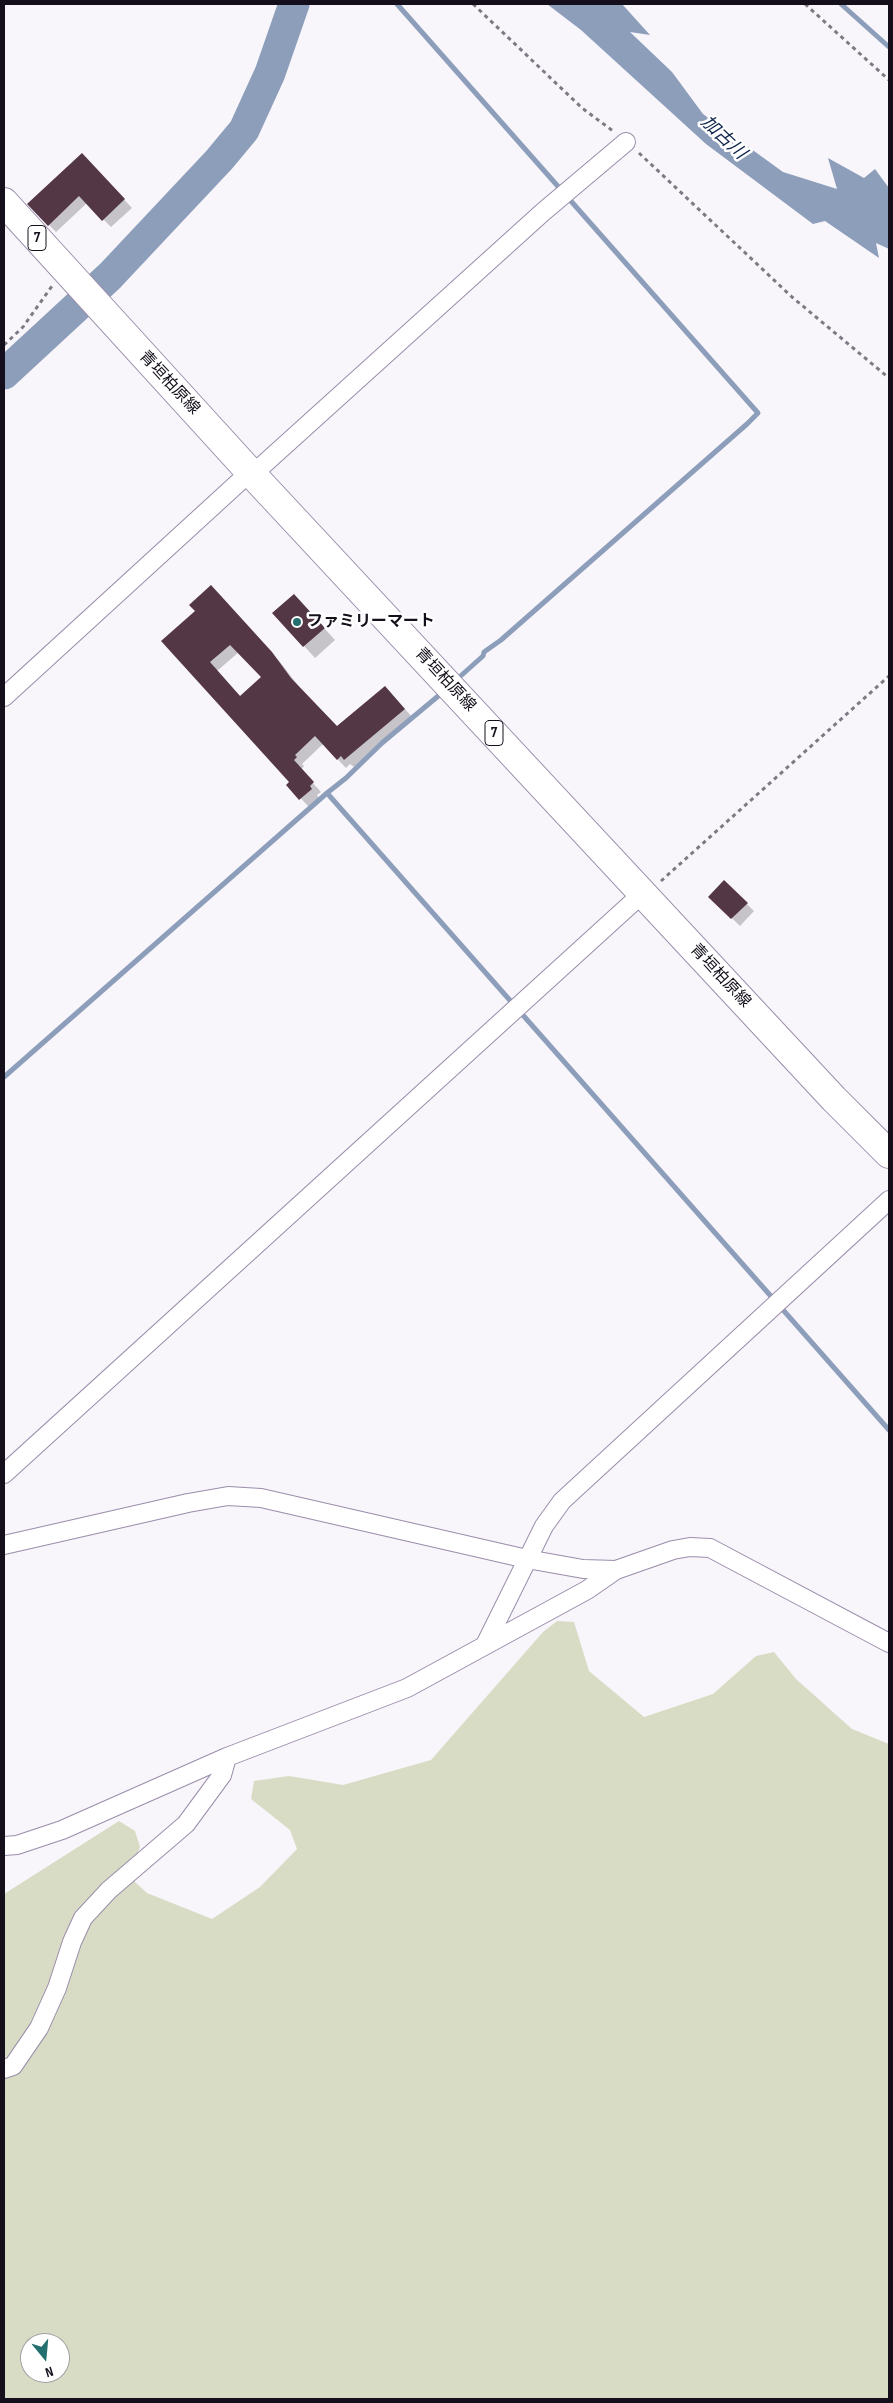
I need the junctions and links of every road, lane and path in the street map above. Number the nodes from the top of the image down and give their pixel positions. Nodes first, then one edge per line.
1 (473, 4) edge
2 (805, 4) edge
3 (889, 80) edge
4 (626, 142) junction
5 (4, 202) edge
6 (67, 272) junction
7 (4, 345) edge
8 (889, 378) edge
9 (252, 473) junction
10 (889, 676) edge
11 (4, 698) edge
12 (644, 894) junction
13 (889, 1154) edge
14 (889, 1200) edge
15 (4, 1474) edge
16 (4, 1545) edge
17 (527, 1559) junction
18 (616, 1570) junction
19 (889, 1643) edge
20 (485, 1645) junction
21 (227, 1758) junction
22 (4, 1846) edge
23 (4, 2069) edge

1 - 4 path
2 - 3 path
4 - 8 path
4 - 9 street
5 - 6 main road, 青垣柏原線 / 7
6 - 7 path
6 - 9 main road, 青垣柏原線 / 7
9 - 11 street
9 - 12 main road, 青垣柏原線 / 7
10 - 12 path
12 - 13 main road, 青垣柏原線 / 7
12 - 15 street
14 - 17 street
16 - 17 street
17 - 18 street
17 - 20 street
18 - 19 street
18 - 20 street
20 - 21 street
21 - 22 street
21 - 23 street

